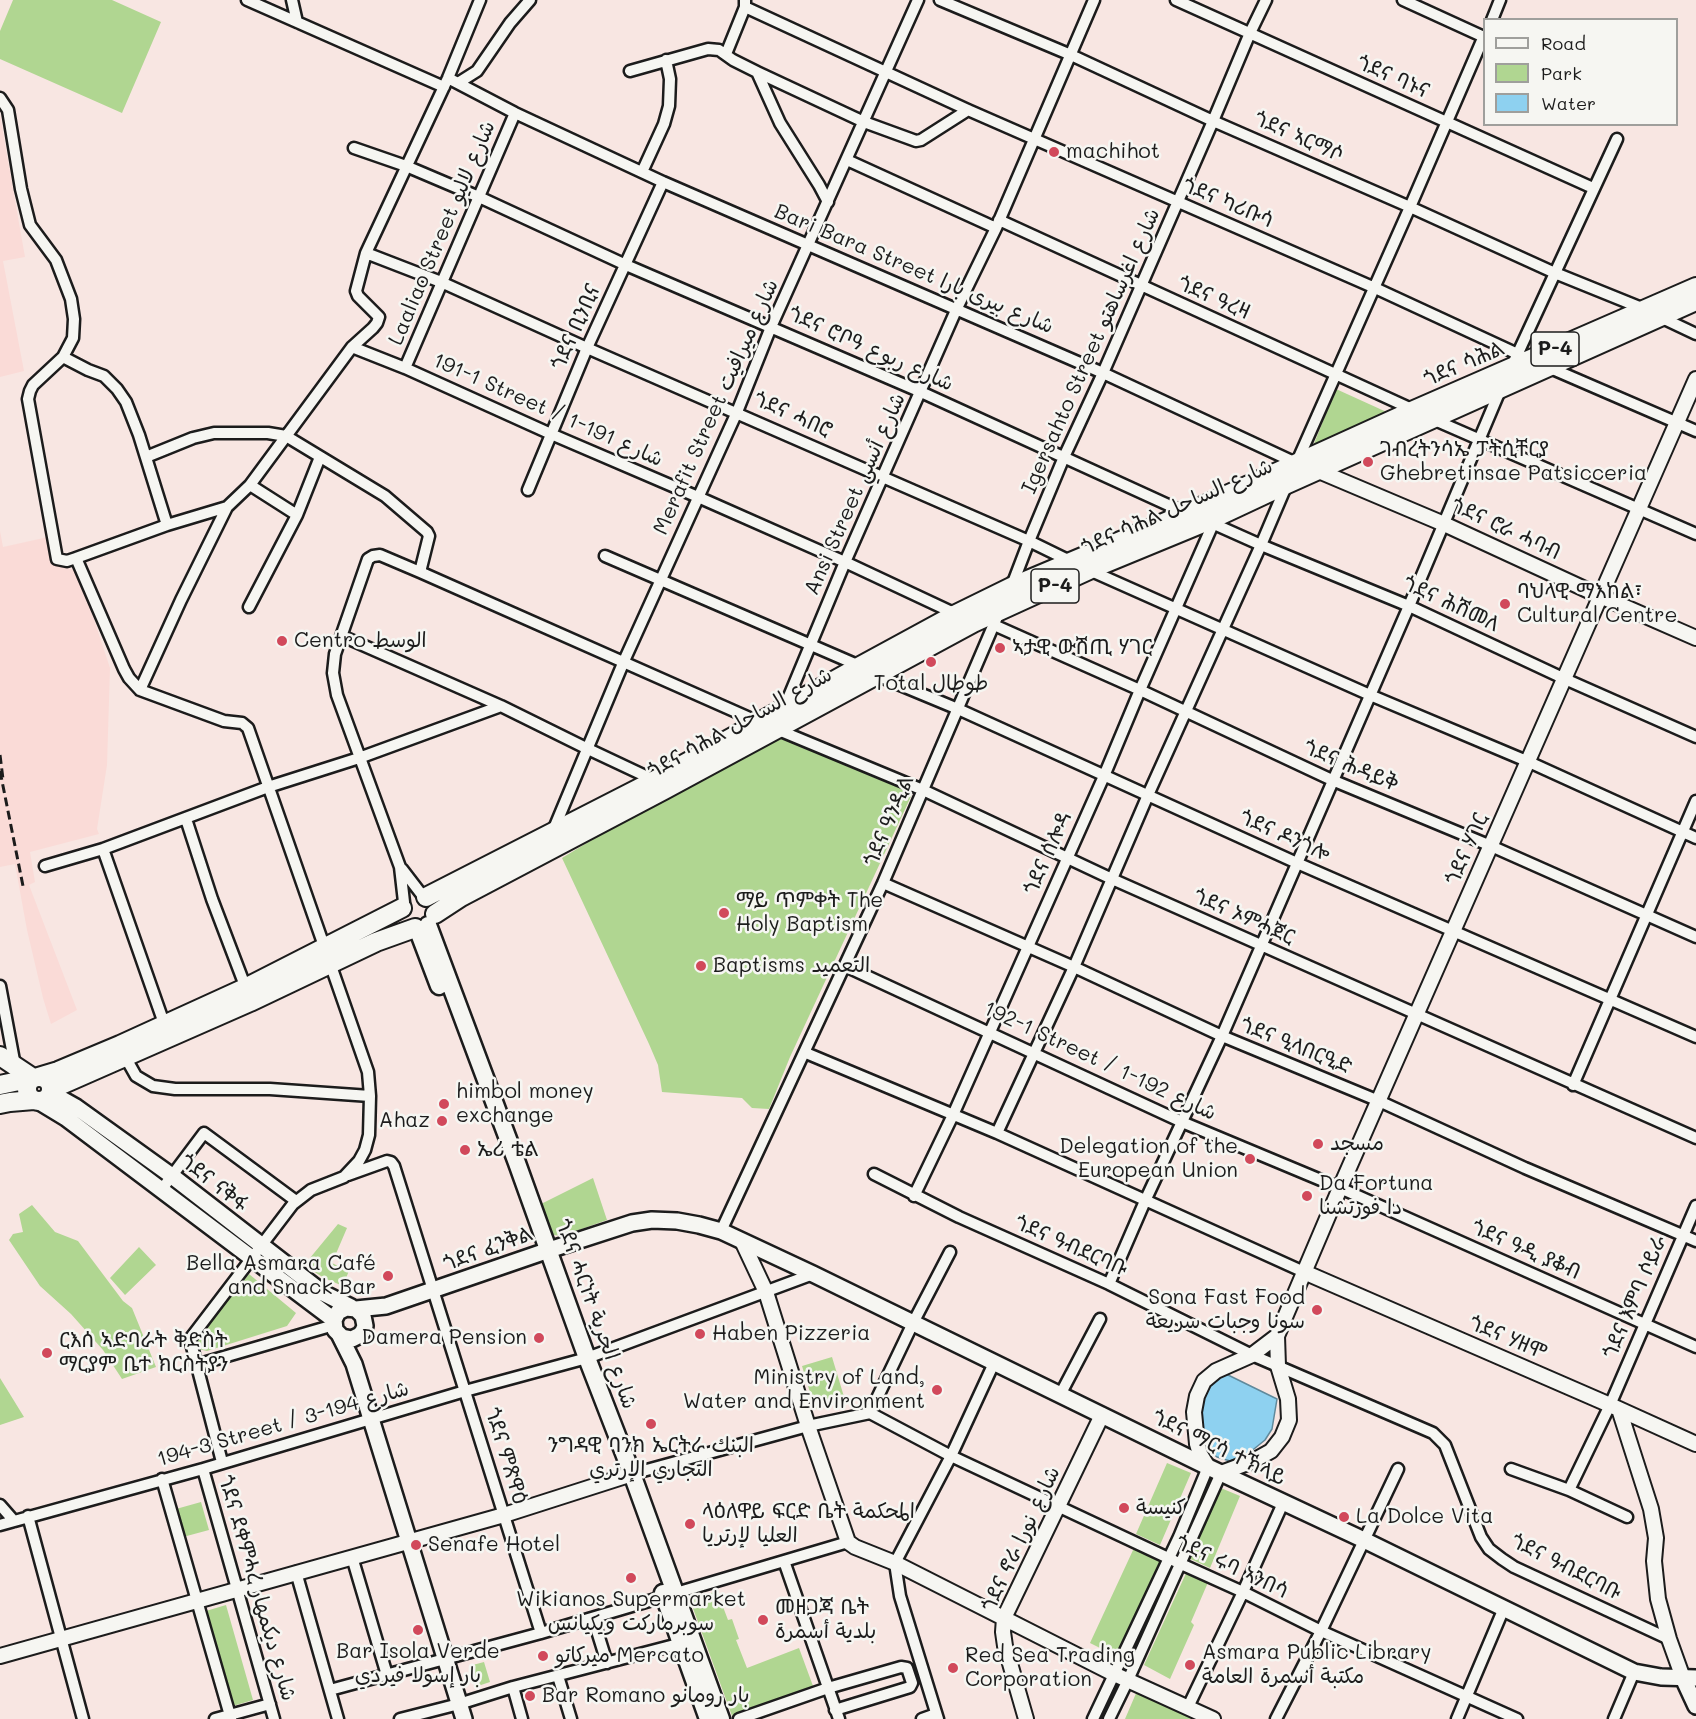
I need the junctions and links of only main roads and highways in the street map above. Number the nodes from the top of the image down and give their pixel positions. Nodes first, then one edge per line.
1 (1696, 287) edge
2 (1696, 301) edge
3 (1652, 313) junction
4 (1414, 410) joint
5 (868, 670) junction
6 (768, 726) junction
7 (659, 785) junction
8 (424, 896) junction
9 (403, 905) junction
10 (424, 924) junction
11 (328, 956) junction
12 (123, 1051) junction
13 (0, 1056) edge
14 (36, 1077) junction
15 (0, 1084) edge
16 (43, 1096) junction
17 (0, 1104) edge
18 (742, 1241) joint
19 (256, 1252) junction
20 (543, 1252) junction
21 (387, 1306) junction
22 (354, 1308) junction
23 (336, 1327) junction
24 (362, 1333) junction
25 (354, 1364) junction
26 (686, 1641) junction
27 (1689, 1678) edge
28 (1696, 1706) edge
29 (462, 1712) edge
30 (708, 1719) edge
31 (721, 1719) edge

1 - 3 highway, ጎደና ሳሕል / P-4
2 - 3 highway, ጎደና ሳሕል شارع الساحل / P-4
3 - 4 highway, ጎደና ሳሕል / P-4
3 - 5 highway, ጎደና ሳሕል شارع الساحل / P-4
4 - 5 highway, ጎደና ሳሕል شارع الساحل / P-4
5 - 6 highway, ጎደና ሳሕል شارع الساحل / P-4
5 - 6 highway, ጎደና ሳሕል شارع الساحل / P-4
6 - 7 highway, ጎደና ሳሕል شارع الساحل / P-4
7 - 8 highway, ጎደና ሳሕል شارع الساحل / P-4
7 - 10 highway, ጎደና ሳሕል شارع الساحل / P-4
8 - 9 highway
8 - 10 highway
9 - 10 highway
9 - 11 highway
10 - 11 highway, ጎደና ሳሕል شارع الساحل
10 - 20 main road, ጎደና ሓርነት شارع الحرية
11 - 12 highway
12 - 14 highway
12 - 16 highway
13 - 14 highway
14 - 15 highway
14 - 16 highway
16 - 17 highway
16 - 19 main road, ጎደና ናቅፋ
16 - 19 main road, ጎደና ናቅፋ
18 - 20 main road, ጎደና ፈንቅል
18 - 27 main road, ጎደና ማርሳ ተኽላይ
19 - 22 main road, ጎደና ናቅፋ
19 - 23 main road, ጎደና ናቅፋ
20 - 21 main road, ጎደና ፈንቅል
20 - 26 main road, ጎደና ሓርነት شارع الحرية
21 - 22 main road, ጎደና ፈንቅል
21 - 24 main road, ጎደና ፈንቅል
22 - 23 main road
22 - 24 main road
23 - 24 main road
23 - 25 main road, ጎደና ናቅፋ
24 - 25 main road, ጎደና ናቅፋ
25 - 29 main road, ጎደና ናቅፋ
26 - 30 main road, ጎደና ሓርነት شارع الحرية
26 - 31 main road, ጎደና ሓርነት شارع الحرية
27 - 28 main road

